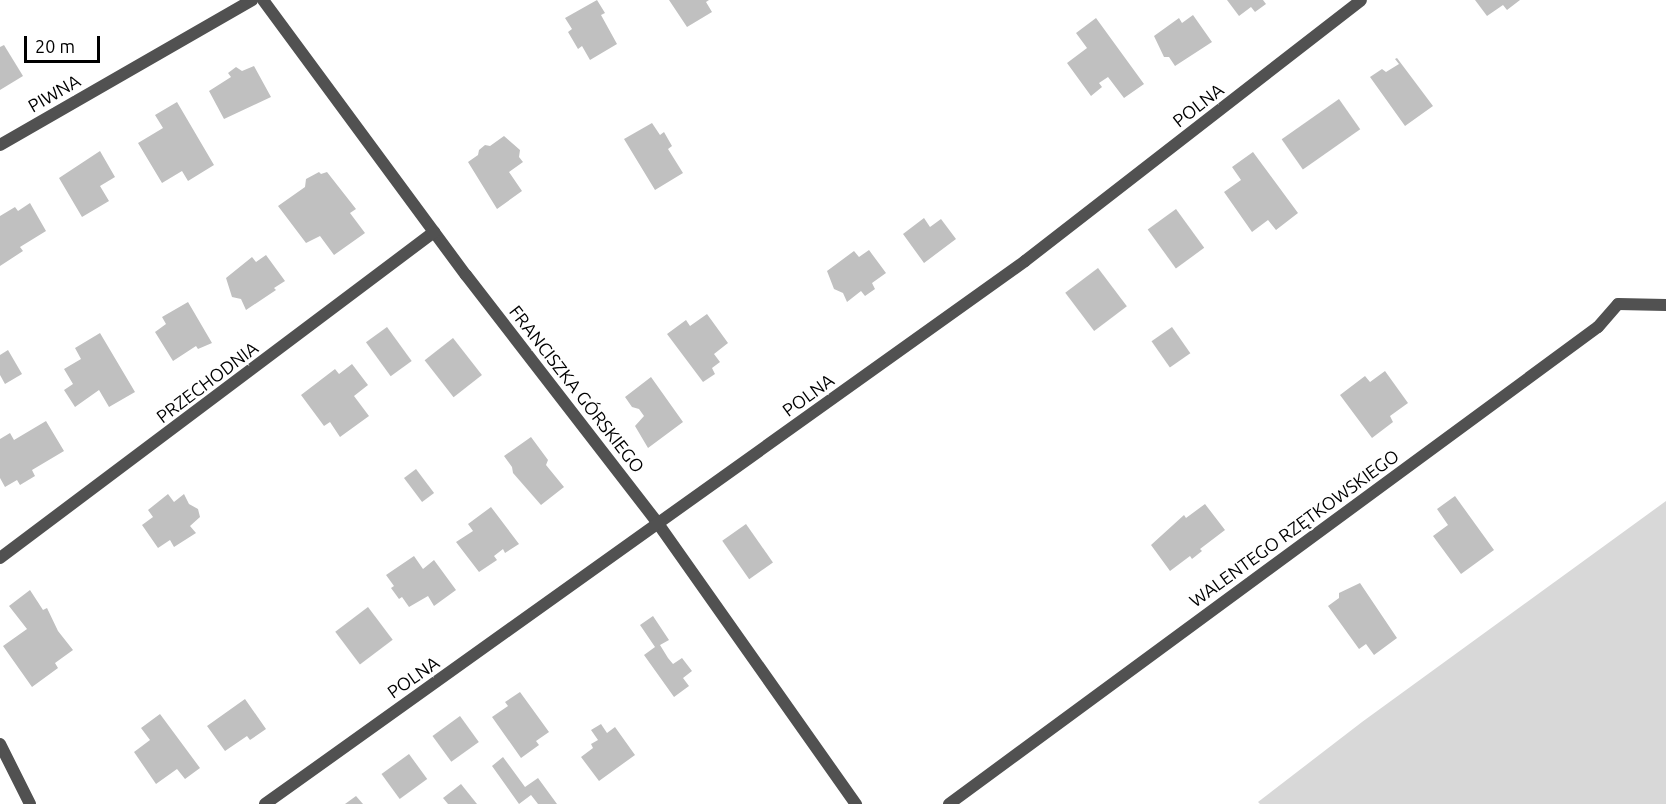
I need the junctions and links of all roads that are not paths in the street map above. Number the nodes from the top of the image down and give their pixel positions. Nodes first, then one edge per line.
1 (252, 0) edge
2 (263, 0) edge
3 (1361, 0) edge
4 (0, 145) edge
5 (434, 232) junction
6 (1666, 305) edge
7 (659, 525) junction
8 (0, 558) edge
9 (0, 744) edge
10 (30, 804) edge
11 (265, 804) edge
12 (856, 804) edge
13 (949, 804) edge

1 - 4 street, PIWNA
2 - 5 street, FRANCISZKA GÓRSKIEGO
3 - 7 street, POLNA
5 - 7 street, FRANCISZKA GÓRSKIEGO
5 - 8 street, PRZECHODNIA
6 - 13 street, WALENTEGO RZĘTKOWSKIEGO
7 - 11 street, POLNA
7 - 12 street, FRANCISZKA GÓRSKIEGO
9 - 10 street

